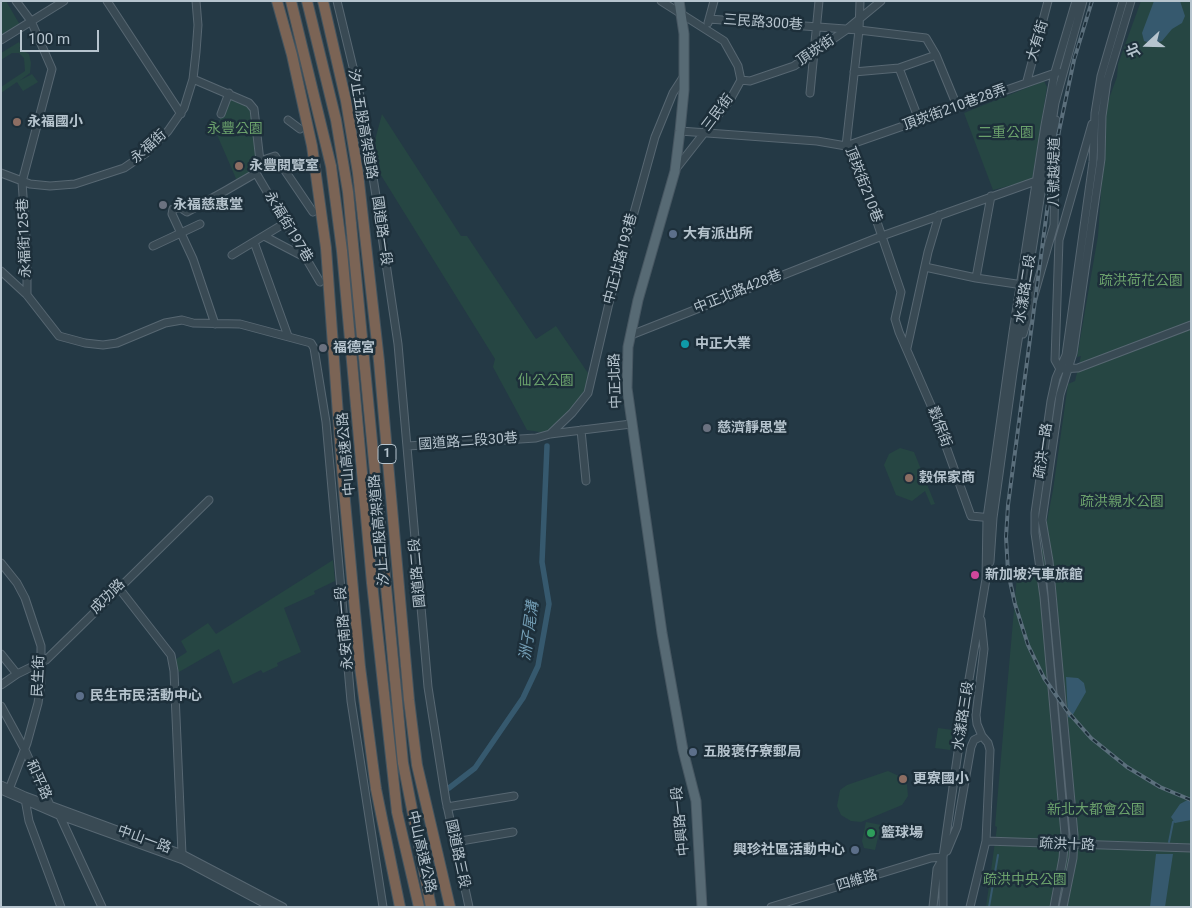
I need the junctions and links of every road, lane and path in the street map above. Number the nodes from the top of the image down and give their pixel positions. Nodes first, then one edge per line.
1 (16, 1) edge
2 (64, 1) edge
3 (107, 1) edge
4 (196, 1) edge
5 (277, 1) edge
6 (291, 1) edge
7 (307, 1) edge
8 (322, 1) edge
9 (337, 1) edge
10 (660, 1) edge
11 (679, 1) edge
12 (714, 1) edge
13 (818, 1) edge
14 (860, 1) edge
15 (881, 1) edge
16 (1048, 1) edge
17 (1076, 1) edge
18 (1084, 1) edge
19 (1123, 1) edge
20 (1131, 1) edge
21 (682, 16) junction
22 (858, 18) junction
23 (709, 19) junction
24 (31, 22) junction
25 (817, 27) junction
26 (706, 28) junction
27 (846, 30) junction
28 (859, 30) junction
29 (1, 40) edge
30 (812, 54) junction
31 (936, 55) junction
32 (899, 68) junction
33 (1064, 71) junction
34 (854, 72) junction
35 (1055, 72) junction
36 (684, 76) junction
37 (192, 79) junction
38 (741, 80) junction
39 (1027, 81) junction
40 (229, 93) junction
41 (810, 93) dead end
42 (1055, 103) junction
43 (957, 106) junction
44 (1095, 112) junction
45 (181, 114) junction
46 (221, 114) dead end
47 (288, 120) dead end
48 (919, 120) junction
49 (300, 129) dead end
50 (680, 131) junction
51 (703, 133) junction
52 (846, 146) junction
53 (260, 162) junction
54 (674, 171) junction
55 (1, 173) edge
56 (256, 173) junction
57 (1036, 181) junction
58 (22, 182) junction
59 (991, 196) junction
60 (313, 212) dead end
61 (939, 215) junction
62 (285, 223) junction
63 (200, 224) dead end
64 (181, 234) junction
65 (264, 236) junction
66 (882, 236) junction
67 (1050, 240) junction
68 (1059, 240) junction
69 (254, 242) junction
70 (153, 246) dead end
71 (232, 255) dead end
72 (308, 259) junction
73 (925, 267) junction
74 (1, 271) edge
75 (976, 278) junction
76 (320, 282) dead end
77 (1023, 284) junction
78 (27, 295) junction
79 (895, 319) joint
80 (215, 324) junction
81 (1191, 325) edge
82 (631, 335) junction
83 (288, 336) junction
84 (398, 344) joint
85 (907, 349) junction
86 (1014, 364) junction
87 (1064, 369) junction
88 (631, 424) junction
89 (581, 430) junction
90 (550, 434) junction
91 (407, 446) junction
92 (586, 481) dead end
93 (209, 500) dead end
94 (990, 518) junction
95 (1, 563) edge
96 (118, 587) junction
97 (980, 615) junction
98 (1, 654) edge
99 (40, 662) junction
100 (17, 674) junction
101 (1, 686) edge
102 (1, 706) edge
103 (680, 734) joint
104 (982, 736) junction
105 (25, 750) junction
106 (1, 785) edge
107 (6, 791) edge
108 (514, 796) dead end
109 (25, 799) junction
110 (48, 804) junction
111 (447, 804) junction
112 (61, 816) junction
113 (514, 832) dead end
114 (986, 841) junction
115 (454, 842) junction
116 (1065, 845) junction
117 (1073, 846) junction
118 (1191, 848) edge
119 (182, 854) junction
120 (943, 857) junction
121 (61, 907) edge
122 (102, 907) edge
123 (271, 907) edge
124 (282, 907) edge
125 (383, 907) edge
126 (400, 907) edge
127 (419, 907) edge
128 (431, 907) edge
129 (450, 907) edge
130 (469, 907) edge
131 (702, 907) edge
132 (771, 907) edge
133 (933, 907) edge
134 (942, 907) edge
135 (970, 907) edge
136 (1054, 907) edge
137 (1063, 907) edge

1 - 24 street, 永福街125巷
2 - 24 street
3 - 45 street
4 - 37 street, 永福街
5 - 126 highway
6 - 127 highway, 中山高速公路 / 1
7 - 128 highway, 中山高速公路 / 1
8 - 129 highway, 汐止五股高架道路 / 1
9 - 84 street, 國道路一段
10 - 21 street, 三民街
11 - 21 main road, 中正北路
12 - 23 street
13 - 25 street
14 - 22 street, 頂崁街210巷
15 - 22 street, 頂崁街
16 - 39 street, 大有街
17 - 35 street, 水漾路二段
18 - 33 street, 水漾路二段
19 - 44 street, 疏洪一路
20 - 87 street, 疏洪一路
21 - 26 street, 三民街
21 - 36 main road, 中正北路
22 - 27 street, 頂崁街
22 - 28 street, 頂崁街210巷
23 - 25 street, 三民路300巷
23 - 26 street
24 - 29 street
24 - 58 street, 永福街125巷
25 - 27 street, 三民路300巷
25 - 30 street
26 - 38 street, 三民街
27 - 28 street, 三民路300巷
27 - 30 street, 頂崁街
28 - 31 street, 三民路300巷
28 - 34 street, 頂崁街210巷
30 - 38 street, 頂崁街
30 - 41 street
31 - 32 street
31 - 43 street
32 - 34 street
32 - 48 street
33 - 35 street, 頂崁街210巷28弄
33 - 42 street, 水漾路二段
34 - 52 street, 頂崁街210巷
35 - 39 street, 頂崁街210巷28弄
35 - 57 street, 水漾路二段
36 - 50 main road, 中正北路
36 - 90 street, 中正北路193巷
37 - 40 street
37 - 45 street, 永福街
38 - 51 street, 三民街
39 - 43 street, 頂崁街210巷28弄
40 - 46 street
40 - 53 street
42 - 67 street, 八號越堤道
42 - 77 street, 水漾路二段
43 - 48 street, 頂崁街210巷28弄
44 - 68 street, 八號越堤道
44 - 87 street, 疏洪一路
45 - 58 street, 永福街
47 - 49 street
48 - 52 street, 頂崁街210巷28弄
50 - 51 street
50 - 54 main road, 中正北路
51 - 52 street
51 - 54 street, 三民街
52 - 66 street, 頂崁街210巷
53 - 56 street
53 - 60 street
54 - 82 main road, 中正北路
55 - 58 street, 永福街
56 - 62 street, 永福街197巷
56 - 64 street
57 - 59 street, 中正北路428巷
57 - 77 street, 水漾路二段
58 - 78 street, 永福街125巷
59 - 61 street, 中正北路428巷
59 - 75 street
61 - 66 street, 中正北路428巷
61 - 73 street
62 - 65 street
62 - 72 street, 永福街197巷
63 - 64 street
64 - 70 street
64 - 80 street
65 - 69 street
65 - 72 street
66 - 79 street, 頂崁街210巷
66 - 82 street, 中正北路428巷
67 - 68 street
67 - 86 street, 八號越堤道
68 - 87 street, 八號越堤道
69 - 71 street
69 - 83 street
72 - 76 street, 永福街197巷
73 - 75 street
73 - 85 street
74 - 78 street
75 - 77 street
77 - 86 street, 水漾路二段
77 - 94 street, 水漾路二段
78 - 80 street
79 - 85 street, 穀保街
80 - 83 street
81 - 87 street
82 - 88 main road, 中正北路
83 - 125 street, 永安南路一段
84 - 91 street, 國道路二段
85 - 94 street, 穀保街
86 - 94 street, 水漾路二段
87 - 116 street, 疏洪一路
87 - 117 street, 疏洪一路
88 - 89 street, 國道路二段30巷
88 - 103 main road, 中正北路
89 - 90 street, 國道路二段30巷
89 - 92 street
90 - 91 street, 國道路二段30巷
91 - 111 street, 國道路二段
93 - 96 street, 成功路
94 - 97 street, 水漾路二段
95 - 99 street, 民生街
96 - 99 street, 成功路
96 - 119 street
97 - 104 street
97 - 120 street, 水漾路三段
98 - 100 street
99 - 100 street, 成功路
99 - 105 street, 民生街
100 - 101 street, 成功路
102 - 105 street, 和平路
103 - 131 main road, 中興路一段
104 - 114 street
104 - 120 street
105 - 107 street, 民生街
105 - 110 street, 和平路
106 - 107 street, 中山一路
107 - 109 street, 中山一路
108 - 111 street
109 - 110 street, 中山一路
109 - 112 street, 中山一路
109 - 121 street
110 - 112 street, 和平路
110 - 119 street, 中山一路
111 - 115 street, 國道路三段
112 - 122 street, 和平路
112 - 123 street, 中山一路
113 - 115 street
114 - 116 street, 疏洪十路
114 - 135 street
115 - 130 street, 國道路三段
116 - 117 street, 疏洪十路
116 - 136 street, 疏洪一路
117 - 118 street, 疏洪十路
117 - 137 street, 疏洪一路
119 - 124 street, 中山一路
120 - 132 street, 四維路
120 - 133 street
120 - 134 street, 水漾路三段

